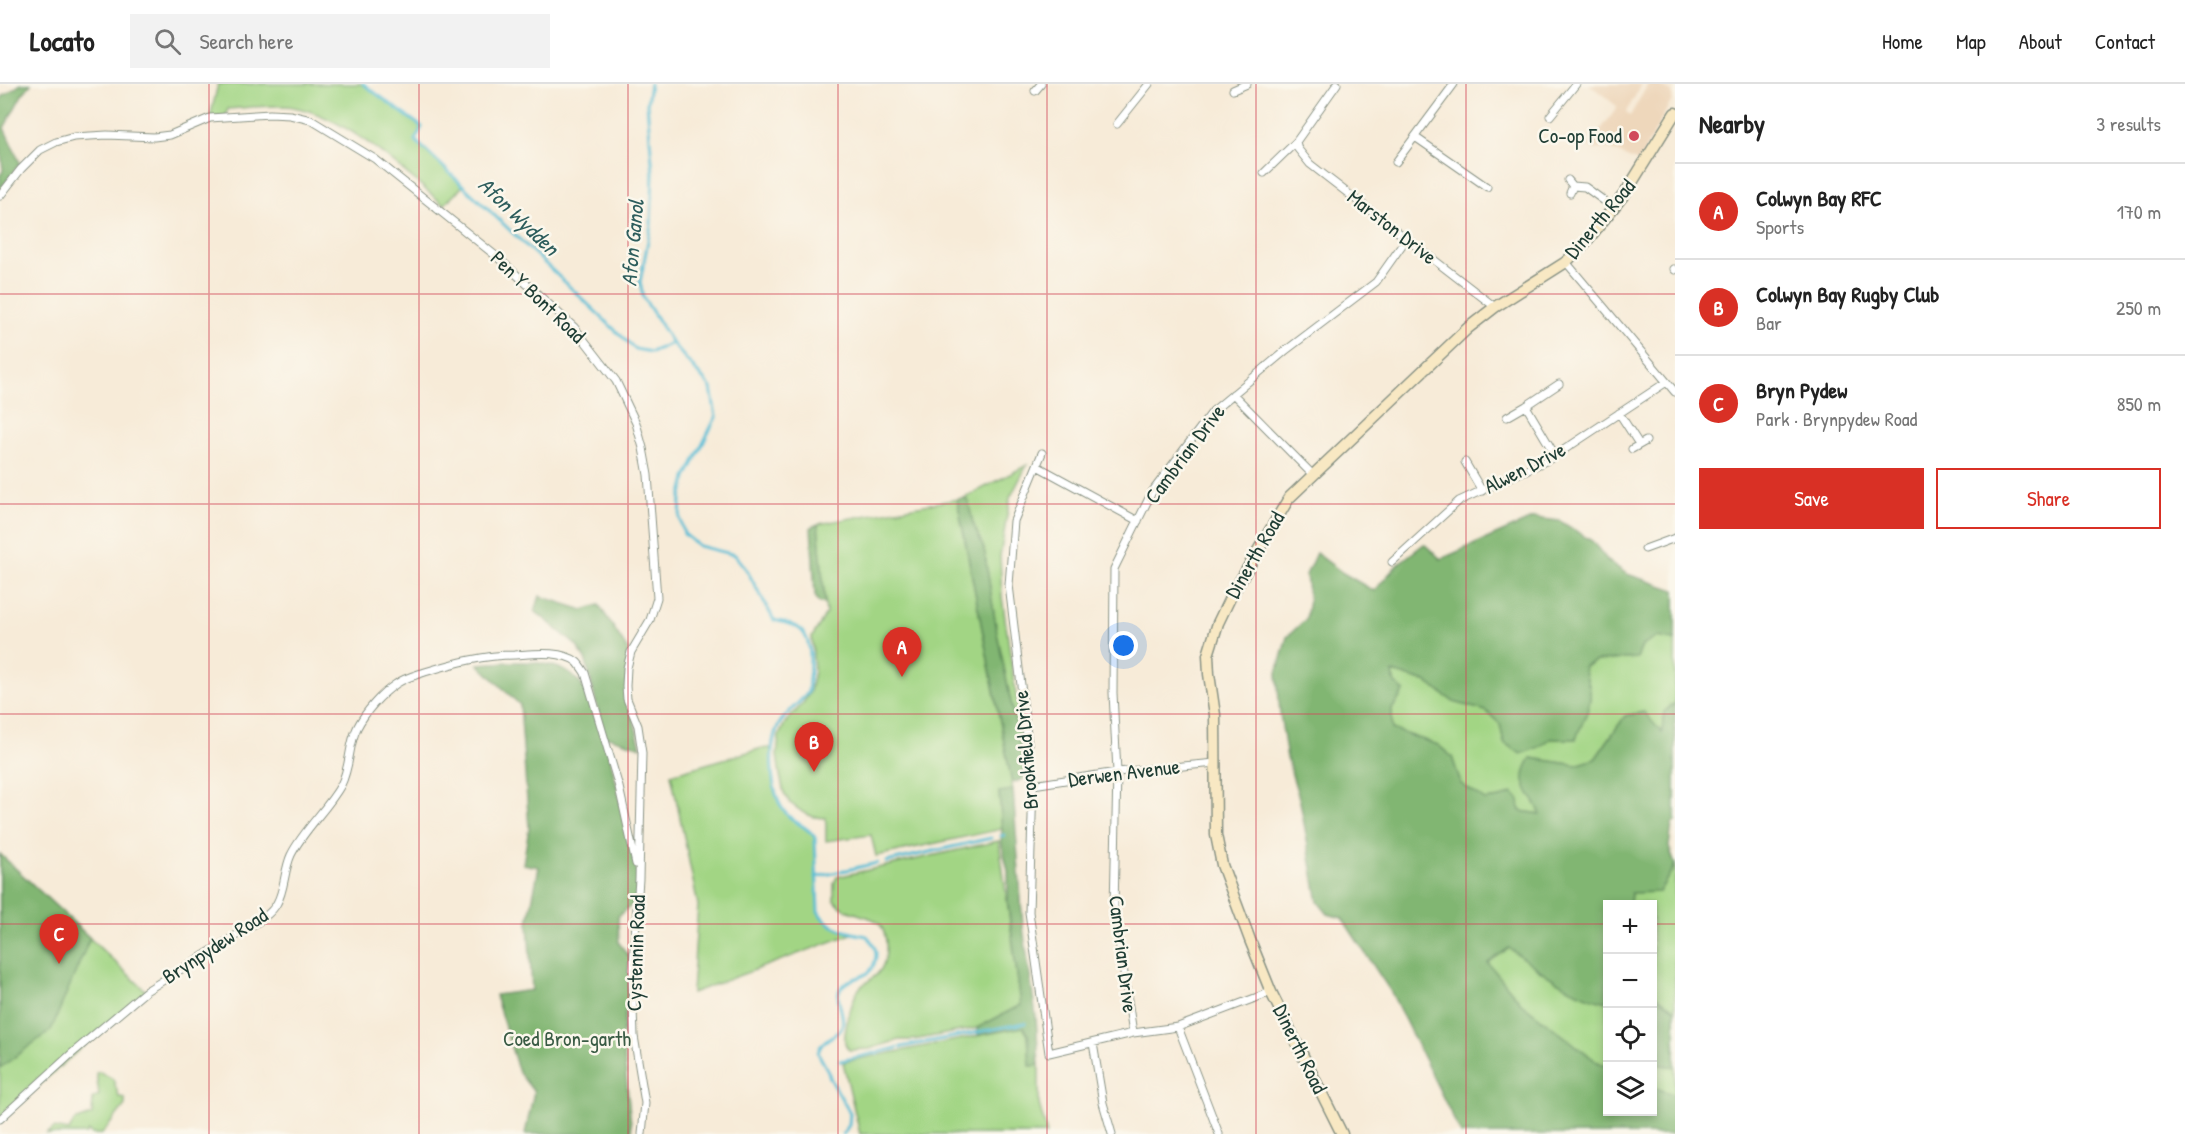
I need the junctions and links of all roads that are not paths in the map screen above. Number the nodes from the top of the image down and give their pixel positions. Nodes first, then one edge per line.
1 (1041, 84) edge
2 (1149, 84) edge
3 (1247, 84) edge
4 (1337, 84) edge
5 (1454, 84) edge
6 (1576, 84) edge
7 (1233, 90) dead end
8 (1035, 91) dead end
9 (1675, 113) edge
10 (1550, 116) dead end
11 (1117, 124) dead end
12 (1414, 137) junction
13 (1296, 142) junction
14 (1396, 162) dead end
15 (1264, 172) dead end
16 (1571, 186) dead end
17 (1487, 187) dead end
18 (0, 196) edge
19 (1614, 208) junction
20 (1407, 238) junction
21 (1566, 262) junction
22 (1494, 307) junction
23 (1665, 383) junction
24 (1559, 384) dead end
25 (1675, 392) edge
26 (1233, 394) junction
27 (1526, 406) junction
28 (1619, 413) junction
29 (1507, 417) dead end
30 (1632, 448) dead end
31 (1042, 453) dead end
32 (1555, 455) junction
33 (1465, 462) dead end
34 (1036, 466) junction
35 (1312, 474) junction
36 (1482, 491) junction
37 (1138, 521) junction
38 (1675, 538) edge
39 (1645, 549) dead end
40 (1392, 562) dead end
41 (1216, 763) junction
42 (1117, 772) junction
43 (1033, 785) junction
44 (639, 879) junction
45 (1271, 992) junction
46 (1178, 1027) junction
47 (1133, 1033) junction
48 (1093, 1043) junction
49 (0, 1119) edge
50 (642, 1134) edge
51 (1112, 1134) edge
52 (1219, 1134) edge
53 (1342, 1134) edge

1 - 8 street
2 - 11 street
3 - 7 street
4 - 13 street
5 - 12 street
6 - 10 street
9 - 19 street, Dinerth Road
12 - 14 street
12 - 17 street
13 - 15 street
13 - 20 street, Marston Drive
16 - 19 street
18 - 44 street, Pen Y Bont Road
19 - 21 street, Dinerth Road
20 - 22 street, Marston Drive
20 - 26 street, Cambrian Drive
21 - 22 street, Dinerth Road
21 - 23 street
22 - 35 street, Dinerth Road
23 - 25 street
23 - 28 street, Alwen Drive
24 - 27 street
26 - 35 street
26 - 37 street, Cambrian Drive
27 - 29 street
27 - 32 street
28 - 30 street
28 - 32 street, Alwen Drive
31 - 34 street, Brookfield Drive
32 - 36 street, Alwen Drive
33 - 36 street
34 - 37 street
34 - 43 street, Brookfield Drive
35 - 41 street, Dinerth Road
36 - 40 street, Alwen Drive
37 - 42 street, Cambrian Drive
38 - 39 street
41 - 42 street, Derwen Avenue
41 - 45 street, Dinerth Road
42 - 43 street, Derwen Avenue
42 - 47 street, Cambrian Drive
43 - 48 street, Brookfield Drive
44 - 49 street, Brynpydew Road
44 - 50 street, Cystennin Road
45 - 46 street
45 - 53 street, Dinerth Road
46 - 47 street
46 - 52 street
47 - 48 street
48 - 51 street

